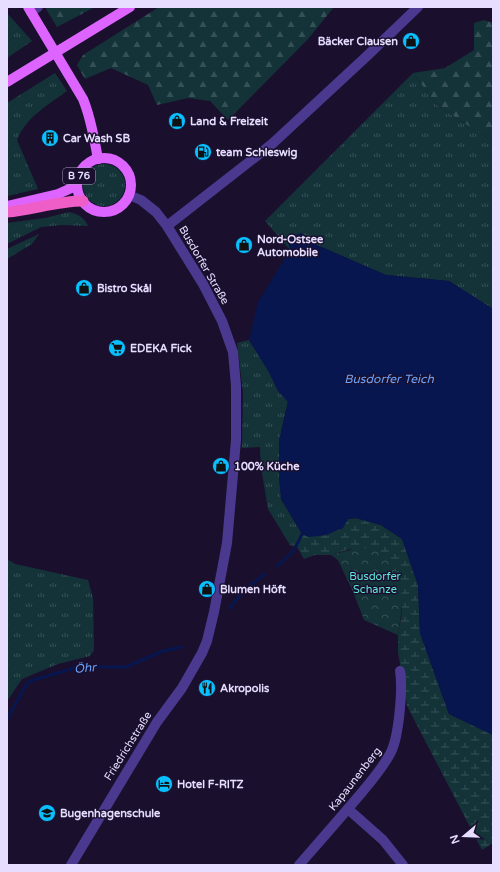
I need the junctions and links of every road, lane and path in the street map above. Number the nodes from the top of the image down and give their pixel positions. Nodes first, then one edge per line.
1 (130, 7) edge
2 (416, 8) edge
3 (32, 9) edge
4 (7, 82) edge
5 (98, 159) junction
6 (77, 182) junction
7 (129, 195) junction
8 (83, 201) junction
9 (7, 206) edge
10 (7, 212) edge
11 (167, 226) junction
12 (207, 641) joint
13 (400, 670) dead end
14 (348, 809) junction
15 (71, 865) edge
16 (299, 865) edge
17 (403, 865) edge

1 - 4 main road
2 - 11 street, Busdorfer Straße
3 - 5 main road, B 76
5 - 6 main road, B 76
5 - 7 main road, B 76
6 - 8 main road, B 76
6 - 9 main road
7 - 8 main road
7 - 11 street
8 - 10 highway
11 - 12 street, Busdorfer Straße
12 - 15 street, Friedrichstraße
13 - 14 street, Kapaunenberg
14 - 16 street, Kapaunenberg
14 - 17 street

